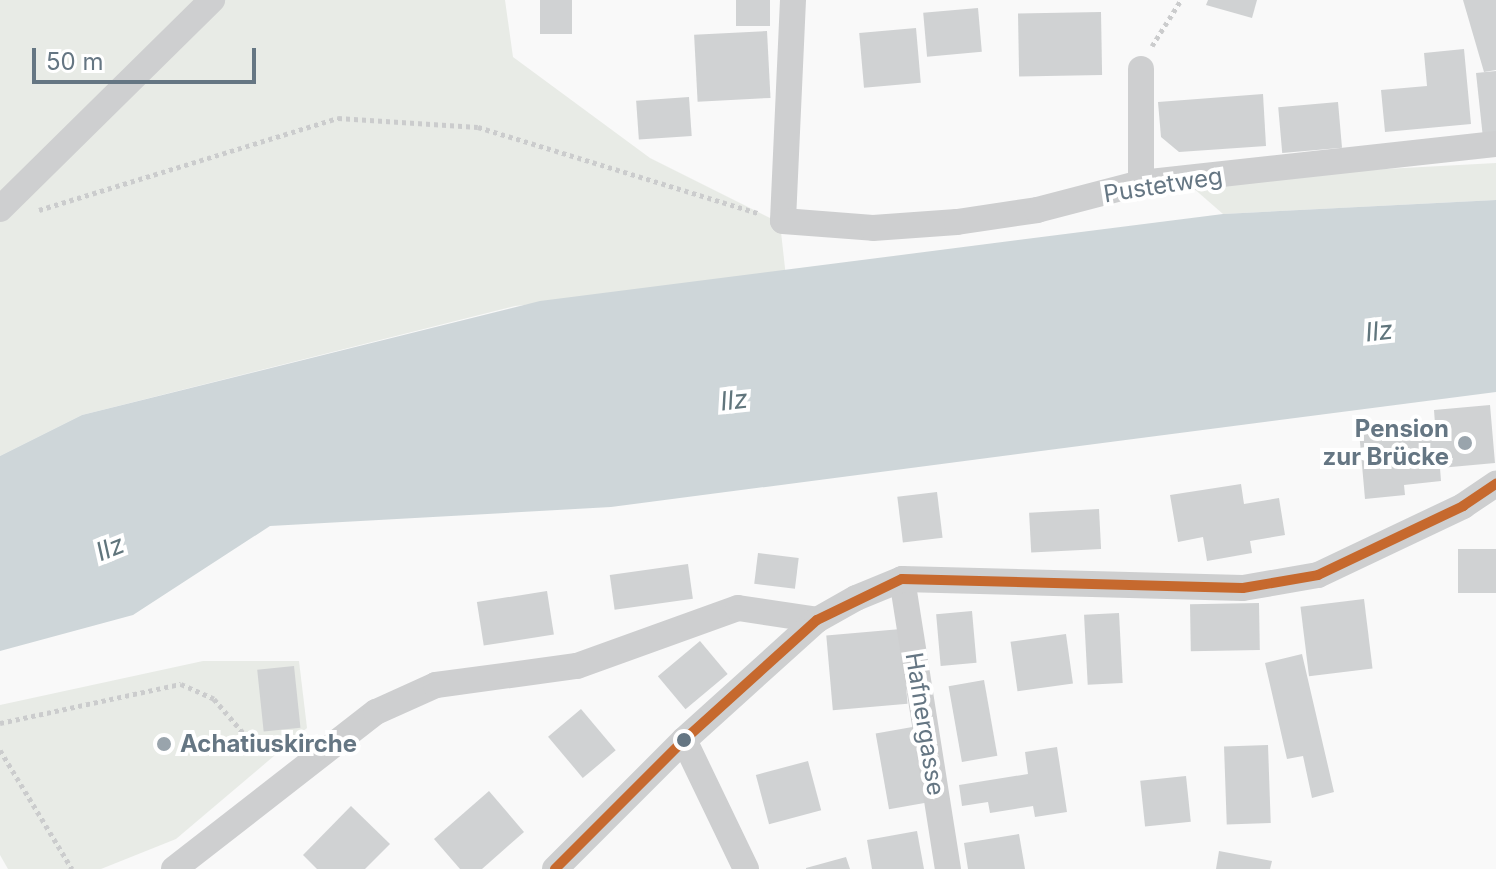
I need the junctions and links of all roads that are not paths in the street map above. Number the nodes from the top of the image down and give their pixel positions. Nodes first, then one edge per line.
1 (212, 0) edge
2 (793, 0) edge
3 (1141, 69) road end
4 (1496, 144) edge
5 (1141, 183) junction
6 (0, 209) edge
7 (1496, 484) edge
8 (902, 579) junction
9 (817, 620) junction
10 (684, 740) junction
11 (174, 869) edge
12 (555, 869) edge
13 (746, 869) edge
14 (948, 869) edge

1 - 6 street
2 - 5 street, Pustetweg
3 - 5 street
4 - 5 street, Pustetweg
7 - 8 street
8 - 9 street
8 - 14 street, Hafnergasse
9 - 10 street
9 - 11 street
10 - 12 street
10 - 13 street

